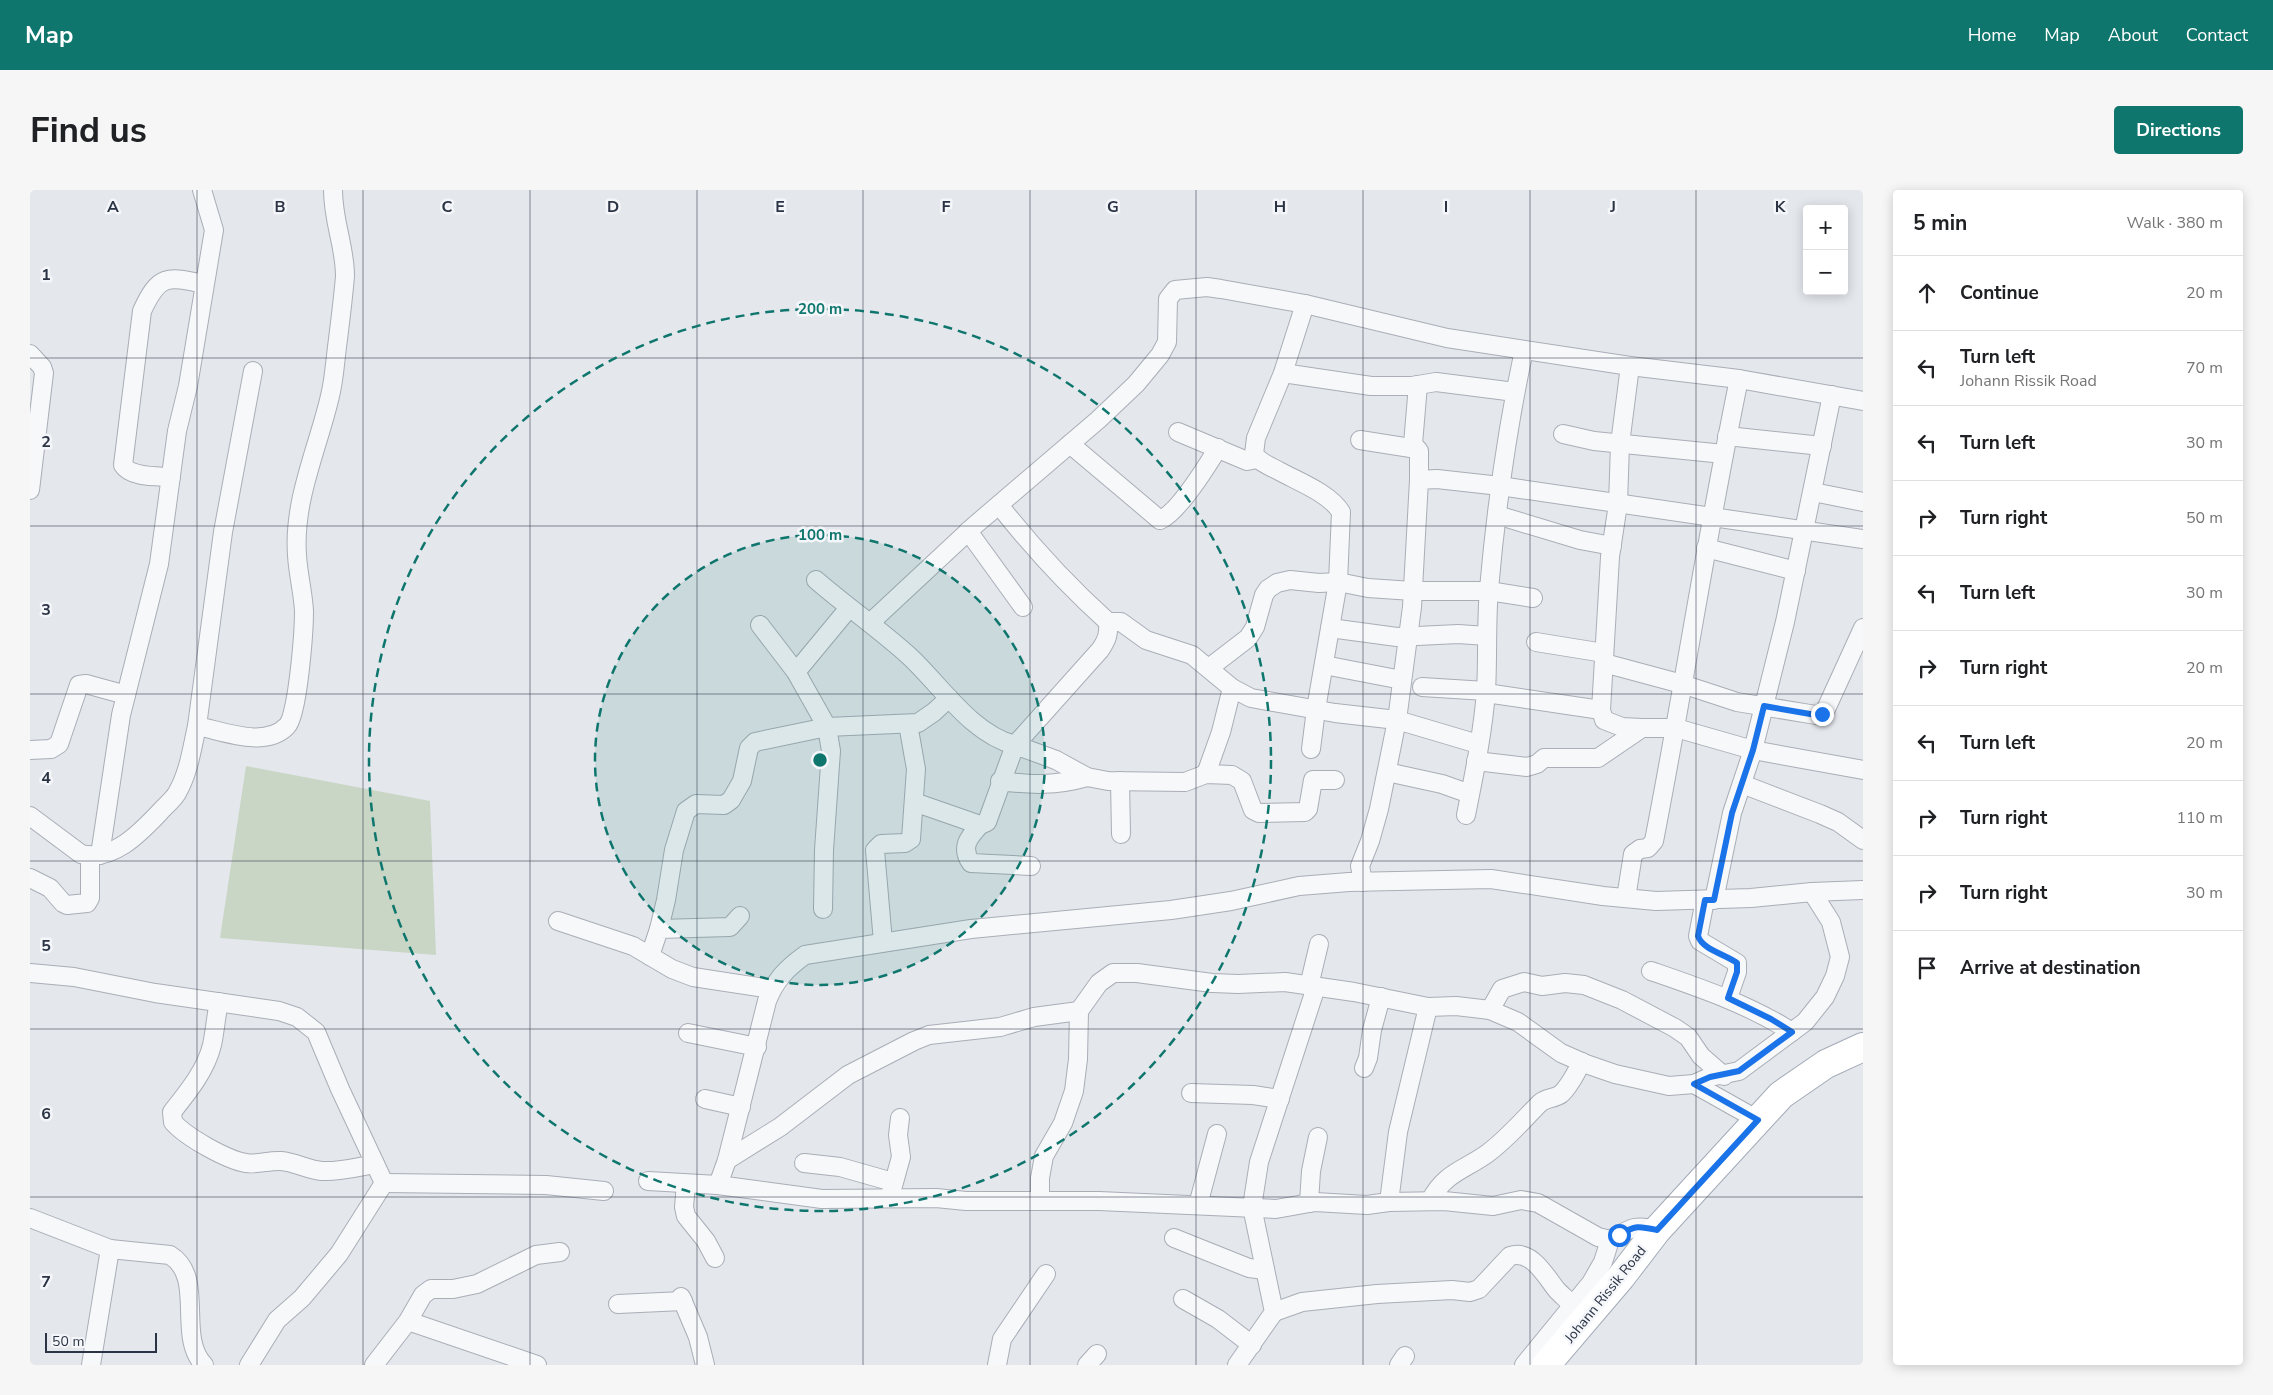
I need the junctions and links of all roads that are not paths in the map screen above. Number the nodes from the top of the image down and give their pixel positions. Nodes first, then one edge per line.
1 (202, 190) edge
2 (333, 190) edge
3 (204, 284) junction
4 (1305, 304) junction
5 (1524, 350) junction
6 (30, 354) edge
7 (1630, 366) junction
8 (253, 371) dead end
9 (1283, 373) junction
10 (1739, 379) junction
11 (1418, 385) junction
12 (1515, 392) junction
13 (1832, 395) junction
14 (1863, 401) edge
15 (1178, 432) dead end
16 (1563, 434) dead end
17 (1727, 436) junction
18 (1360, 440) dead end
19 (1070, 444) junction
20 (1620, 444) junction
21 (1822, 446) junction
22 (1218, 448) junction
23 (1417, 449) junction
24 (1724, 454) junction
25 (1257, 458) junction
26 (172, 477) junction
27 (1419, 480) junction
28 (1500, 486) junction
29 (30, 490) edge
30 (1813, 492) junction
31 (1863, 502) edge
32 (1618, 504) junction
33 (998, 505) junction
34 (1497, 515) junction
35 (1711, 516) junction
36 (1805, 530) junction
37 (968, 531) junction
38 (1863, 538) edge
39 (1612, 546) junction
40 (1706, 548) junction
41 (1796, 571) junction
42 (816, 580) dead end
43 (1338, 582) junction
44 (1413, 591) junction
45 (1489, 591) junction
46 (1533, 598) dead end
47 (1023, 607) dead end
48 (849, 608) junction
49 (871, 622) junction
50 (1108, 622) junction
51 (760, 625) dead end
52 (1330, 628) junction
53 (1863, 629) edge
54 (1408, 636) junction
55 (1487, 636) junction
56 (1536, 642) dead end
57 (1604, 658) junction
58 (1324, 665) junction
59 (1209, 668) junction
60 (796, 672) junction
61 (1402, 680) junction
62 (1682, 684) junction
63 (1422, 687) dead end
64 (1232, 688) junction
65 (1486, 692) junction
66 (126, 695) junction
67 (949, 698) junction
68 (1764, 706) junction
69 (1316, 709) junction
70 (1600, 710) junction
71 (1398, 720) junction
72 (908, 724) junction
73 (197, 726) junction
74 (827, 727) junction
75 (1642, 728) junction
76 (1676, 728) junction
77 (1015, 745) junction
78 (1312, 749) dead end
79 (30, 750) edge
80 (1753, 750) junction
81 (1477, 752) junction
82 (1863, 770) edge
83 (1387, 772) junction
84 (1206, 774) junction
85 (1086, 777) junction
86 (1335, 780) dead end
87 (1000, 781) junction
88 (1120, 781) junction
89 (1742, 784) junction
90 (1470, 794) junction
91 (914, 802) junction
92 (1466, 815) dead end
93 (30, 816) edge
94 (980, 825) junction
95 (1121, 834) dead end
96 (1863, 840) edge
97 (95, 855) junction
98 (1031, 866) dead end
99 (30, 878) edge
100 (1363, 882) junction
101 (1863, 890) edge
102 (1812, 892) junction
103 (1626, 898) junction
104 (1710, 900) junction
105 (822, 909) dead end
106 (740, 916) dead end
107 (558, 921) dead end
108 (659, 929) junction
109 (883, 942) junction
110 (1319, 944) dead end
111 (650, 956) junction
112 (1651, 971) dead end
113 (30, 973) edge
114 (1312, 986) junction
115 (771, 990) junction
116 (1381, 997) junction
117 (1728, 998) junction
118 (218, 1002) junction
119 (1428, 1007) junction
120 (1490, 1010) junction
121 (1078, 1011) junction
122 (1792, 1032) junction
123 (688, 1033) dead end
124 (757, 1047) junction
125 (1863, 1047) edge
126 (1582, 1062) junction
127 (1364, 1068) dead end
128 (1724, 1076) junction
129 (1694, 1084) junction
130 (1191, 1093) dead end
131 (704, 1098) dead end
132 (1280, 1098) junction
133 (741, 1107) junction
134 (900, 1118) dead end
135 (1758, 1120) junction
136 (1216, 1134) dead end
137 (1318, 1138) dead end
138 (727, 1160) junction
139 (804, 1163) dead end
140 (375, 1164) junction
141 (648, 1181) dead end
142 (384, 1183) junction
143 (686, 1184) junction
144 (718, 1186) junction
145 (892, 1190) junction
146 (604, 1192) dead end
147 (1040, 1201) junction
148 (1430, 1201) junction
149 (1389, 1202) junction
150 (1310, 1203) junction
151 (1198, 1205) junction
152 (1252, 1207) junction
153 (30, 1218) edge
154 (1657, 1230) junction
155 (1174, 1238) dead end
156 (1610, 1240) junction
157 (110, 1249) junction
158 (560, 1252) dead end
159 (715, 1258) dead end
160 (1265, 1270) junction
161 (1046, 1274) dead end
162 (1183, 1299) dead end
163 (618, 1304) dead end
164 (1573, 1306) junction
165 (1274, 1312) junction
166 (408, 1320) junction
167 (1252, 1345) junction
168 (91, 1365) edge
169 (204, 1365) edge
170 (249, 1365) edge
171 (374, 1365) edge
172 (537, 1365) edge
173 (705, 1365) edge
174 (997, 1365) edge
175 (1237, 1365) edge
176 (1524, 1365) edge
177 (1546, 1365) edge

1 - 3 street
2 - 73 street
3 - 26 street
3 - 26 street
4 - 5 street
4 - 9 street
4 - 19 street
5 - 7 street
5 - 12 street
6 - 29 street
7 - 10 street
7 - 20 street
8 - 73 street
9 - 11 street
9 - 25 street
10 - 13 street
10 - 17 street
11 - 12 street
11 - 23 street
12 - 28 street
13 - 14 street
13 - 21 street
15 - 22 street
16 - 20 street
17 - 21 street
17 - 24 street
18 - 23 street
19 - 22 street
19 - 33 street
20 - 24 street
20 - 32 street
21 - 30 street
22 - 25 street
23 - 27 street
24 - 35 street
25 - 43 street
26 - 66 street
27 - 28 street
27 - 44 street
28 - 32 street
28 - 34 street
30 - 31 street
30 - 36 street
32 - 35 street
32 - 39 street
33 - 37 street
33 - 50 street
34 - 39 street
34 - 45 street
35 - 36 street
35 - 40 street
36 - 38 street
36 - 41 street
37 - 47 street
37 - 49 street
39 - 57 street
40 - 41 street
40 - 62 street
41 - 68 street
42 - 48 street
43 - 44 street
43 - 52 street
43 - 59 street
44 - 45 street
44 - 54 street
45 - 46 street
45 - 55 street
48 - 49 street
48 - 60 street
49 - 67 street
50 - 59 street
50 - 77 street
51 - 60 street
52 - 54 street
52 - 58 street
53 - 68 street
54 - 55 street
54 - 61 street
55 - 65 street
56 - 57 street
57 - 62 street
57 - 70 street
58 - 61 street
58 - 69 street
59 - 64 street
60 - 74 street
61 - 71 street
62 - 68 street
62 - 76 street
63 - 65 street
64 - 69 street
64 - 84 street
65 - 70 street
65 - 81 street
66 - 79 street
66 - 97 street
67 - 72 street
67 - 77 street
68 - 80 street
69 - 71 street
69 - 78 street
70 - 75 street
71 - 81 street
71 - 83 street
72 - 74 street
72 - 91 street
73 - 97 street
74 - 105 street
74 - 108 street
75 - 76 street
75 - 81 street
76 - 80 street
76 - 103 street
77 - 85 street
77 - 87 street
80 - 82 street
80 - 89 street
81 - 90 street
83 - 90 street
83 - 100 street
84 - 86 street
84 - 88 street
85 - 87 street
85 - 88 street
87 - 94 street
88 - 95 street
89 - 96 street
89 - 104 street
90 - 92 street
91 - 94 street
91 - 109 street
93 - 97 street
94 - 98 street
97 - 99 street
100 - 103 street
100 - 109 street
101 - 102 street
102 - 104 street
102 - 122 street
103 - 104 street
104 - 117 street
106 - 108 street
107 - 111 street
108 - 111 street
109 - 115 street
110 - 114 street
111 - 115 street
112 - 117 street
113 - 118 street
114 - 116 street
114 - 121 street
114 - 132 street
115 - 124 street
116 - 119 street
116 - 127 street
117 - 122 street
118 - 140 street
118 - 140 street
119 - 120 street
119 - 149 street
120 - 126 street
120 - 128 street
121 - 138 street
121 - 147 street
122 - 128 street
123 - 124 street
124 - 133 street
125 - 135 main road, Johann Rissik Road
126 - 129 street
126 - 148 street
128 - 129 street
129 - 135 street
130 - 132 street
131 - 133 street
132 - 152 street
133 - 138 street
134 - 145 street
135 - 154 main road, Johann Rissik Road
136 - 151 street
137 - 150 street
138 - 144 street
139 - 145 street
140 - 142 street
141 - 143 street
142 - 146 street
142 - 170 street
143 - 144 street
143 - 159 street
144 - 145 street
145 - 147 street
147 - 151 street
148 - 149 street
148 - 156 street
149 - 150 street
150 - 152 street
151 - 152 street
152 - 160 street
153 - 157 street
154 - 156 street
154 - 177 main road, Johann Rissik Road
155 - 160 street
156 - 164 street
157 - 168 street
157 - 169 street
158 - 166 street
160 - 165 street
161 - 174 street
162 - 167 street
163 - 173 street
164 - 165 street
164 - 176 street
165 - 167 street
166 - 171 street
166 - 172 street
167 - 175 street

